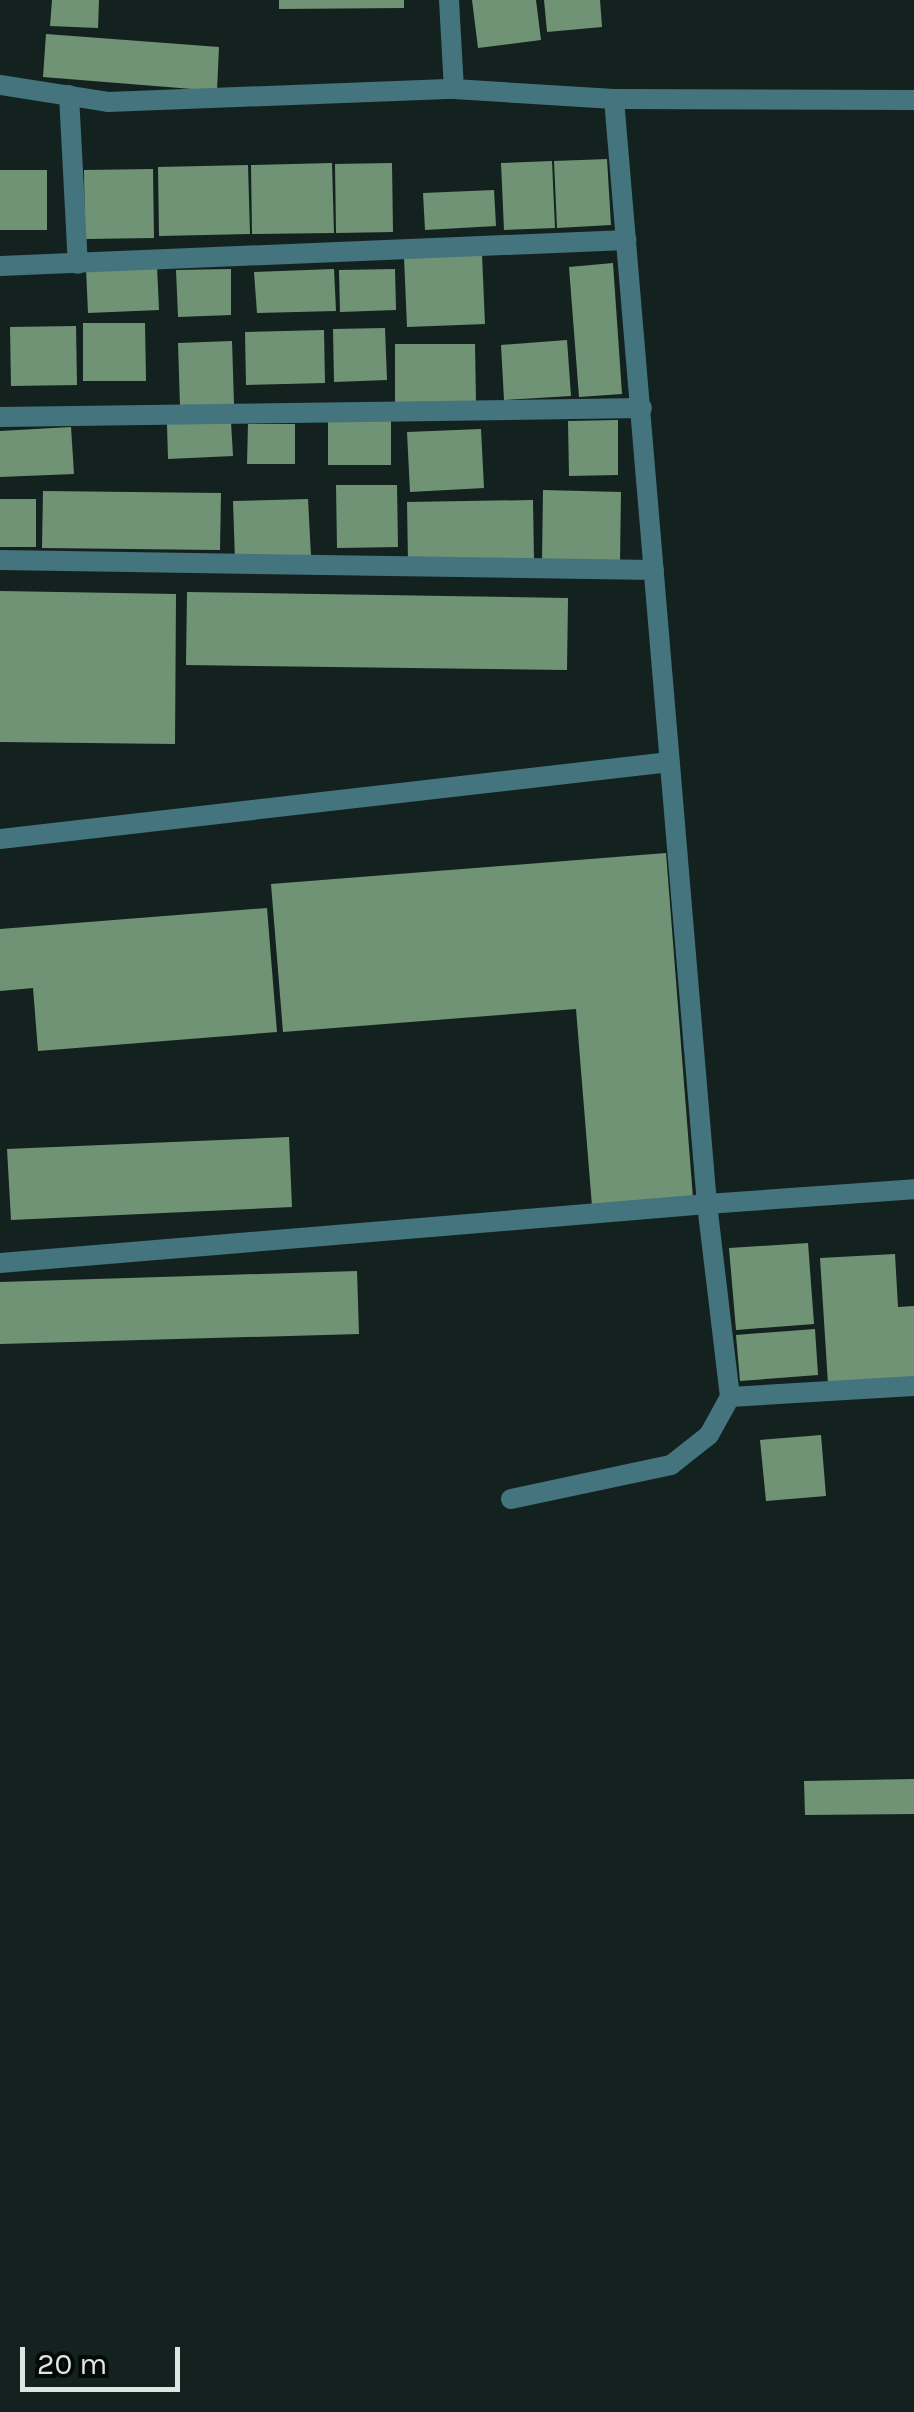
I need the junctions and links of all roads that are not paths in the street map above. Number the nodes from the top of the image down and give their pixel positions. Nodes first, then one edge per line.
1 (448, 0) edge
2 (0, 85) edge
3 (454, 89) junction
4 (69, 95) junction
5 (614, 99) junction
6 (914, 100) edge
7 (626, 240) junction
8 (78, 264) junction
9 (0, 266) edge
10 (642, 408) junction
11 (0, 417) edge
12 (0, 560) edge
13 (654, 570) junction
14 (670, 762) junction
15 (0, 838) edge
16 (914, 1190) edge
17 (707, 1204) junction
18 (0, 1263) edge
19 (914, 1386) edge
20 (730, 1397) junction
21 (511, 1499) dead end

1 - 3 street
2 - 4 street
3 - 4 street
3 - 5 street
4 - 8 street
5 - 6 street
5 - 7 street
7 - 8 street
7 - 10 street
8 - 9 street
10 - 11 street
10 - 13 street
12 - 13 street
13 - 14 street
14 - 15 street
14 - 17 street
16 - 17 street
17 - 18 street
17 - 20 street
19 - 20 street
20 - 21 street

